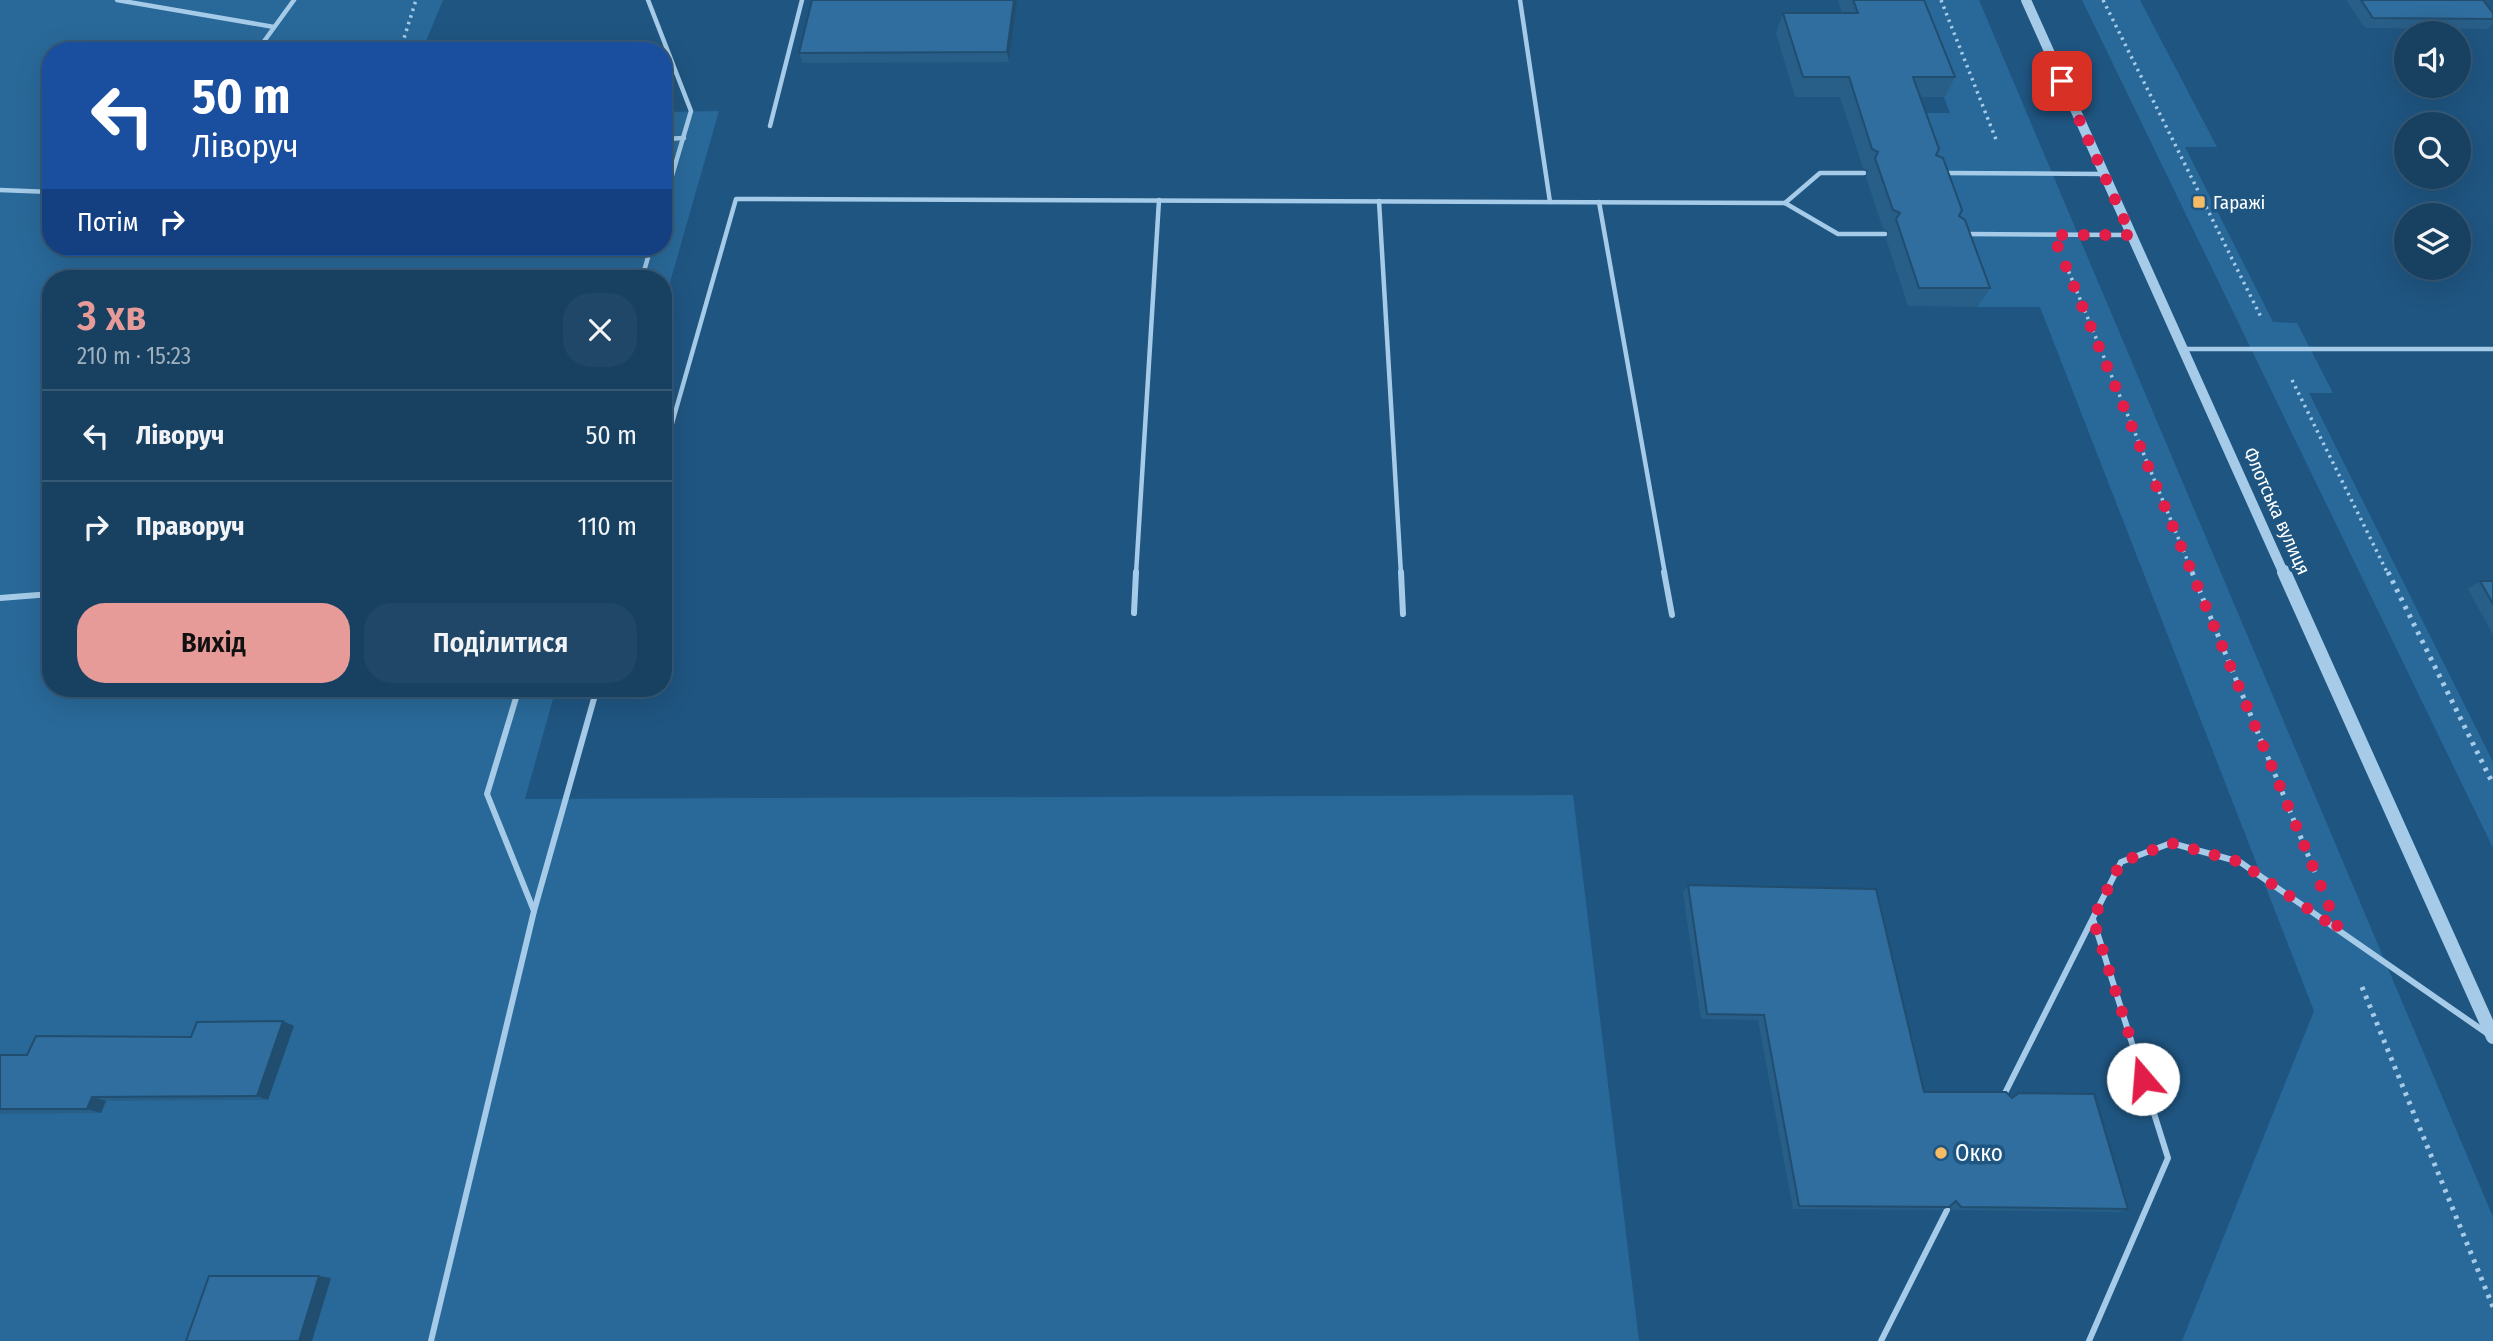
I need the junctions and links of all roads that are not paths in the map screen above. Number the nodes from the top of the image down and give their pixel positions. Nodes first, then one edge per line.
1 (117, 0) edge
2 (294, 0) edge
3 (648, 0) edge
4 (802, 0) edge
5 (1520, 0) edge
6 (2026, 0) edge
7 (274, 27) junction
8 (263, 42) edge
9 (664, 42) edge
10 (672, 62) edge
11 (770, 126) dead end
12 (684, 138) junction
13 (672, 139) edge
14 (1864, 173) dead end
15 (1930, 173) edge
16 (2104, 174) junction
17 (672, 177) edge
18 (0, 190) edge
19 (42, 192) edge
20 (1159, 200) junction
21 (1379, 201) junction
22 (1550, 202) junction
23 (1599, 202) junction
24 (1785, 203) junction
25 (1885, 234) dead end
26 (1952, 234) edge
27 (2131, 235) junction
28 (2183, 349) junction
29 (2493, 349) edge
30 (672, 423) edge
31 (42, 595) edge
32 (0, 598) edge
33 (1134, 613) dead end
34 (1403, 614) dead end
35 (1672, 615) dead end
36 (516, 697) edge
37 (594, 697) edge
38 (534, 911) junction
39 (2093, 919) junction
40 (2493, 1037) edge
41 (2003, 1097) edge
42 (1947, 1210) edge
43 (431, 1341) edge
44 (1881, 1341) edge
45 (2089, 1341) edge

1 - 7 lane
2 - 7 lane
3 - 9 lane
4 - 11 lane
5 - 22 lane
6 - 16 street, Флотська вулиця
7 - 8 lane
10 - 12 lane
12 - 13 lane
12 - 17 lane
14 - 24 lane
15 - 16 lane
16 - 27 street, Флотська вулиця
18 - 19 lane
20 - 21 lane
20 - 30 lane
20 - 33 lane
21 - 22 lane
21 - 34 lane
22 - 23 lane
23 - 24 lane
23 - 35 lane
24 - 25 lane
26 - 27 lane
27 - 28 street, Флотська вулиця
28 - 29 lane
28 - 40 street, Флотська вулиця
31 - 32 lane
36 - 38 lane
37 - 38 lane
38 - 43 lane
39 - 40 lane
39 - 41 lane
39 - 45 lane
42 - 44 lane

